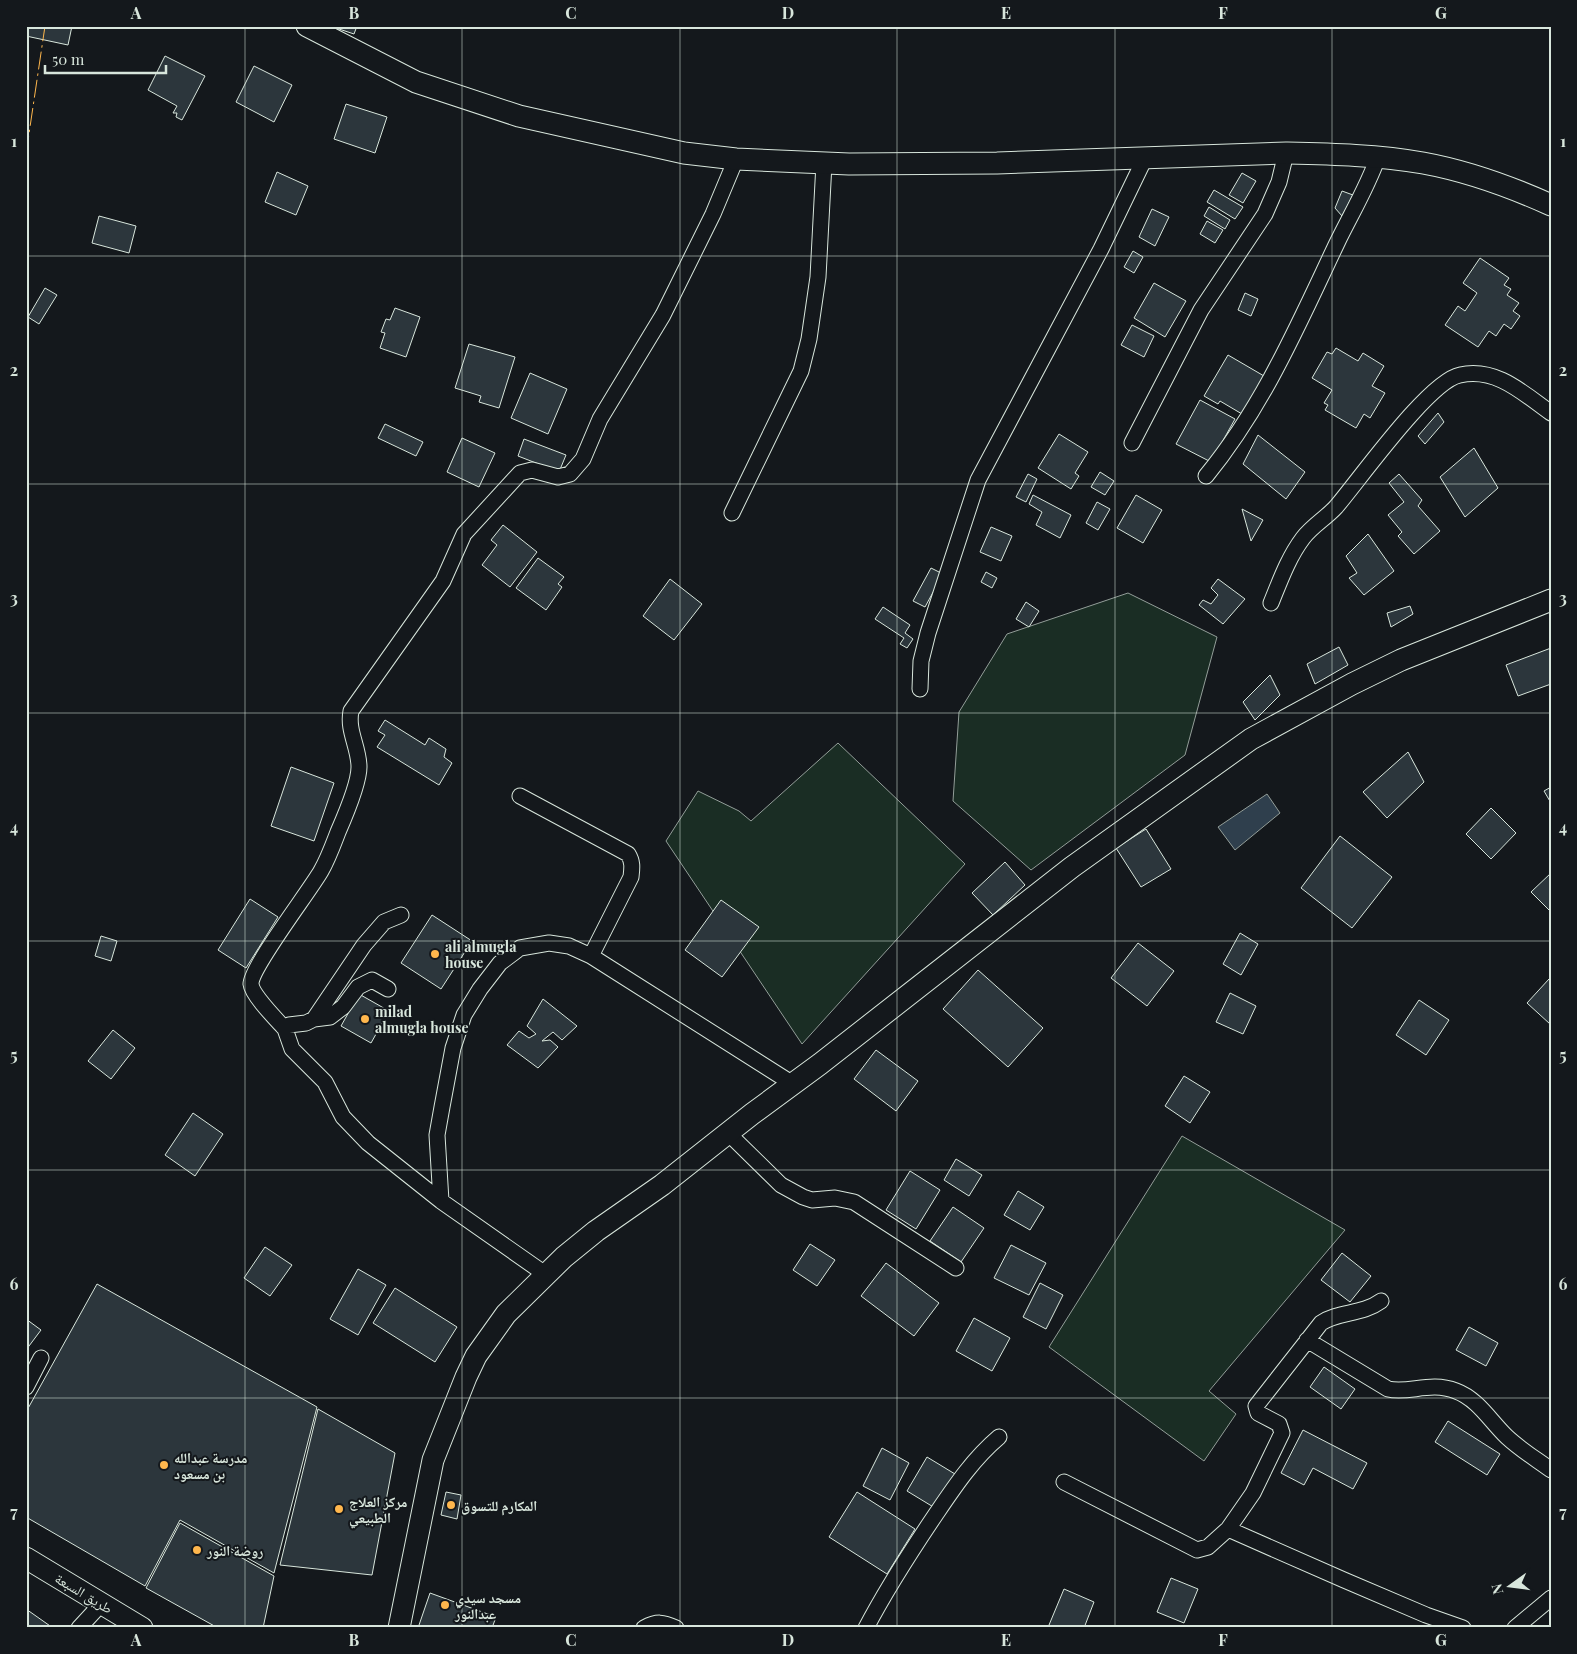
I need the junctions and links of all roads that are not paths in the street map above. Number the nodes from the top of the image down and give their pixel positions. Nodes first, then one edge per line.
1 (306, 26) edge
2 (1286, 153) junction
3 (1378, 157) junction
4 (1145, 158) junction
5 (736, 159) junction
6 (824, 163) junction
7 (1551, 205) edge
8 (1551, 413) edge
9 (1132, 443) dead end
10 (1206, 476) dead end
11 (732, 513) dead end
12 (1551, 600) edge
13 (1271, 603) dead end
14 (920, 689) dead end
15 (520, 796) dead end
16 (401, 915) dead end
17 (590, 956) junction
18 (388, 989) dead end
19 (314, 1019) junction
20 (285, 1030) junction
21 (793, 1084) junction
22 (728, 1133) junction
23 (441, 1201) junction
24 (956, 1268) dead end
25 (545, 1274) junction
26 (1381, 1301) dead end
27 (1307, 1340) junction
28 (41, 1358) dead end
29 (26, 1387) edge
30 (999, 1438) dead end
31 (1551, 1470) edge
32 (1064, 1482) dead end
33 (1228, 1528) junction
34 (26, 1558) edge
35 (1551, 1598) edge
36 (102, 1603) junction
37 (79, 1628) edge
38 (142, 1628) edge
39 (399, 1628) edge
40 (644, 1628) edge
41 (676, 1628) edge
42 (866, 1628) edge
43 (1463, 1628) edge
44 (1516, 1628) edge

1 - 5 street
2 - 3 street
2 - 4 street
2 - 9 street
3 - 7 street
3 - 10 street
4 - 6 street
4 - 14 street
5 - 6 street
5 - 20 street
6 - 11 street
8 - 13 street
12 - 21 street
15 - 17 street
16 - 19 street
17 - 21 street
17 - 23 street
18 - 19 street
19 - 20 street
20 - 23 street
21 - 22 street
22 - 24 street
22 - 25 street
23 - 25 street
25 - 39 street
26 - 27 street
27 - 31 street
27 - 33 street
28 - 29 street
30 - 42 street
32 - 33 street
33 - 43 street
34 - 36 street, طريق السبعة
35 - 44 street
36 - 37 street
36 - 38 street, طريق السبعة
40 - 41 street

